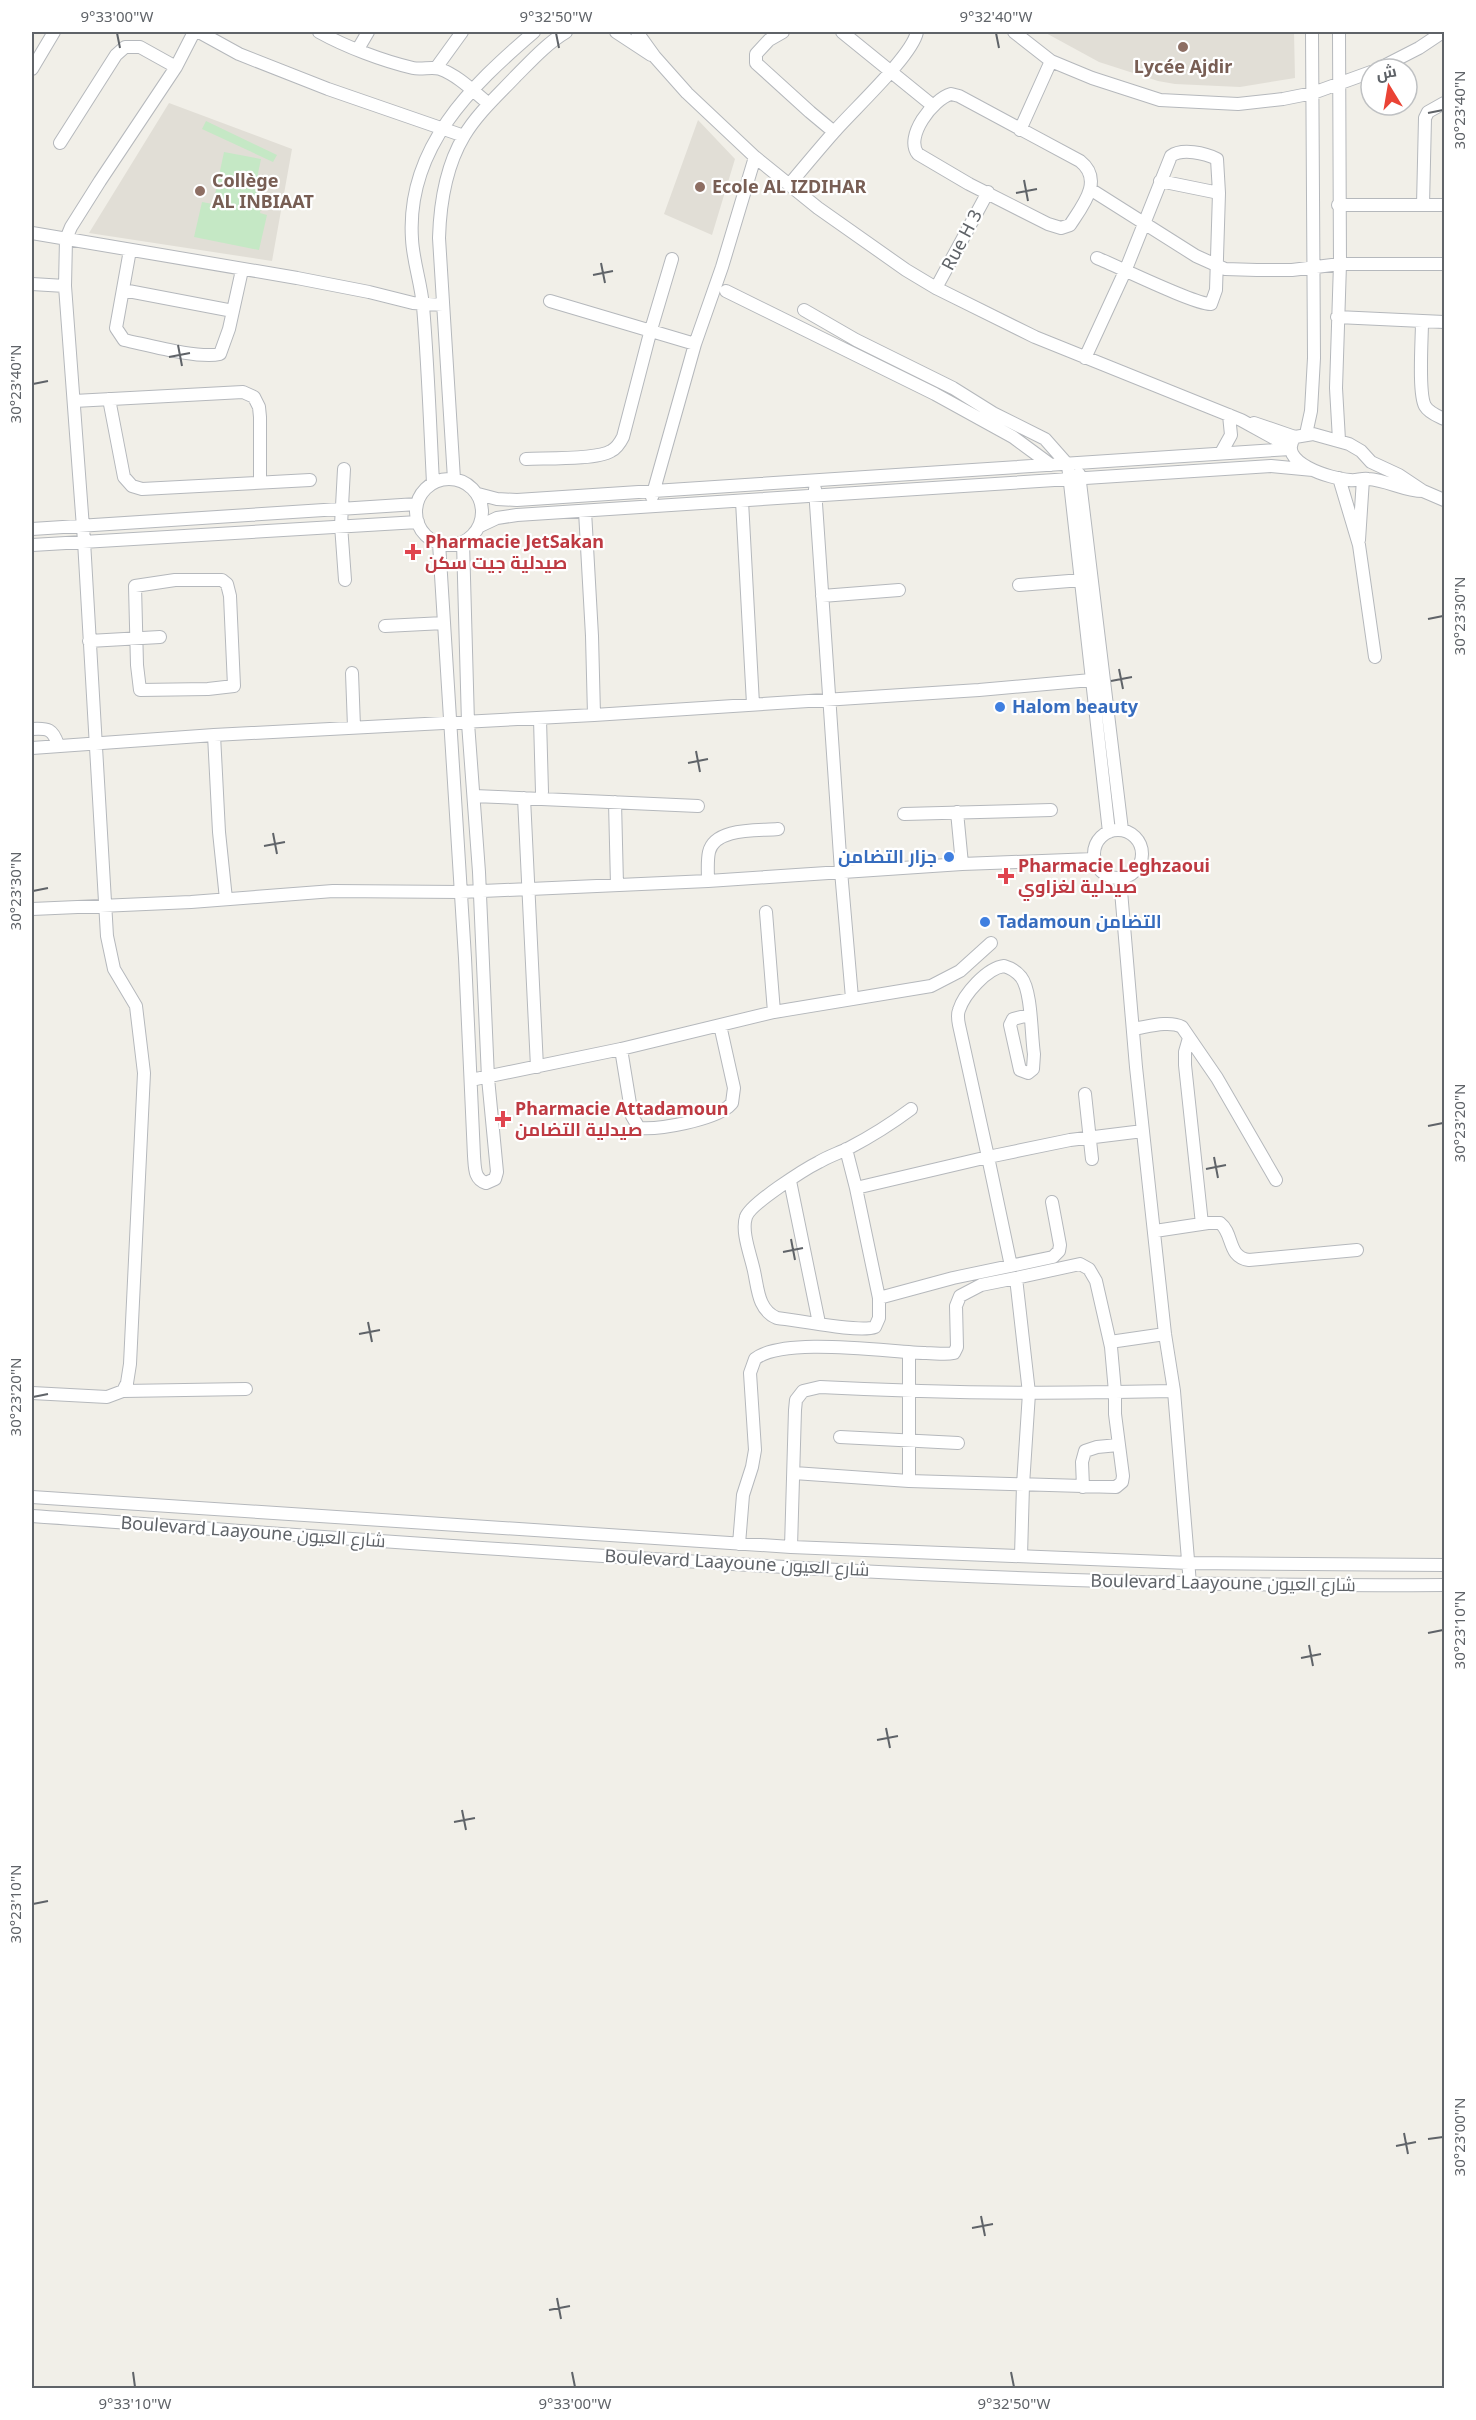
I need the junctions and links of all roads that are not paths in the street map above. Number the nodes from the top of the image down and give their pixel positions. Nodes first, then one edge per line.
1 (54, 32) edge
2 (194, 32) edge
3 (199, 32) edge
4 (319, 32) edge
5 (368, 32) edge
6 (462, 32) edge
7 (534, 32) edge
8 (566, 32) edge
9 (616, 32) edge
10 (638, 32) edge
11 (783, 32) edge
12 (842, 32) edge
13 (917, 32) edge
14 (1014, 32) edge
15 (1312, 32) edge
16 (1339, 32) edge
17 (1439, 33) edge
18 (358, 49) junction
19 (655, 57) junction
20 (1401, 57) edge
21 (1051, 61) junction
22 (176, 67) junction
23 (436, 68) junction
24 (32, 69) edge
25 (891, 71) junction
26 (1359, 76) edge
27 (1338, 84) junction
28 (471, 89) junction
29 (1313, 93) junction
30 (1444, 103) edge
31 (489, 104) junction
32 (932, 105) junction
33 (441, 128) junction
34 (1020, 130) junction
35 (834, 132) junction
36 (464, 136) junction
37 (60, 143) dead end
38 (755, 157) junction
39 (1161, 181) junction
40 (789, 185) junction
41 (1090, 189) junction
42 (988, 192) junction
43 (1220, 193) junction
44 (1338, 205) junction
45 (1423, 205) junction
46 (1444, 205) edge
47 (1144, 223) junction
48 (32, 233) edge
49 (66, 239) junction
50 (130, 250) junction
51 (1097, 258) dead end
52 (672, 259) dead end
53 (1340, 264) junction
54 (1444, 264) edge
55 (1215, 265) junction
56 (1314, 267) junction
57 (1126, 269) junction
58 (242, 270) junction
59 (32, 284) edge
60 (65, 286) junction
61 (936, 288) junction
62 (123, 291) junction
63 (726, 291) dead end
64 (550, 301) dead end
65 (423, 304) junction
66 (443, 305) junction
67 (804, 310) dead end
68 (233, 311) junction
69 (1337, 317) junction
70 (1422, 322) junction
71 (1444, 322) edge
72 (650, 333) junction
73 (695, 344) junction
74 (1085, 358) junction
75 (110, 399) junction
76 (74, 401) junction
77 (1229, 415) junction
78 (1444, 419) edge
79 (1339, 440) junction
80 (1295, 442) junction
81 (1221, 453) junction
82 (526, 459) dead end
83 (1371, 462) junction
84 (1073, 464) junction
85 (1051, 465) junction
86 (344, 469) dead end
87 (1313, 470) junction
88 (1339, 478) junction
89 (454, 479) junction
90 (1074, 479) junction
91 (1365, 479) junction
92 (310, 480) dead end
93 (260, 482) junction
94 (815, 482) junction
95 (433, 483) junction
96 (1423, 491) junction
97 (653, 492) junction
98 (478, 494) junction
99 (816, 497) junction
100 (742, 501) junction
101 (1444, 501) edge
102 (417, 504) junction
103 (649, 507) junction
104 (343, 509) junction
105 (585, 511) junction
106 (418, 522) junction
107 (83, 525) junction
108 (341, 525) junction
109 (480, 526) junction
110 (32, 529) edge
111 (84, 542) junction
112 (463, 542) junction
113 (439, 543) junction
114 (32, 544) edge
115 (1359, 544) junction
116 (345, 580) dead end
117 (1082, 580) junction
118 (1019, 585) dead end
119 (899, 590) dead end
120 (822, 596) junction
121 (444, 623) junction
122 (385, 626) dead end
123 (160, 637) dead end
124 (135, 639) junction
125 (89, 641) junction
126 (1375, 657) dead end
127 (352, 673) dead end
128 (1098, 680) junction
129 (830, 698) junction
130 (753, 704) junction
131 (594, 715) junction
132 (540, 718) junction
133 (468, 723) junction
134 (451, 724) junction
135 (354, 727) junction
136 (32, 729) edge
137 (214, 735) junction
138 (96, 742) junction
139 (58, 746) junction
140 (32, 748) edge
141 (542, 792) dead end
142 (474, 796) junction
143 (524, 798) junction
144 (615, 802) junction
145 (698, 806) dead end
146 (1052, 810) dead end
147 (957, 812) junction
148 (904, 814) dead end
149 (778, 829) dead end
150 (1122, 830) junction
151 (1108, 832) junction
152 (1094, 859) junction
153 (962, 864) junction
154 (841, 871) junction
155 (1120, 879) junction
156 (708, 881) junction
157 (617, 885) junction
158 (530, 889) junction
159 (479, 891) junction
160 (460, 892) junction
161 (226, 899) junction
162 (106, 906) junction
163 (32, 909) edge
164 (766, 912) dead end
165 (992, 943) dead end
166 (465, 958) junction
167 (483, 958) junction
168 (852, 998) junction
169 (774, 1012) junction
170 (1029, 1015) dead end
171 (720, 1025) junction
172 (1133, 1029) junction
173 (1190, 1038) junction
174 (621, 1049) junction
175 (537, 1067) junction
176 (488, 1078) junction
177 (471, 1080) junction
178 (1085, 1094) dead end
179 (911, 1109) dead end
180 (1143, 1131) junction
181 (1090, 1137) junction
182 (846, 1149) junction
183 (988, 1157) junction
184 (1092, 1160) dead end
185 (1276, 1180) dead end
186 (790, 1181) junction
187 (856, 1188) junction
188 (1052, 1202) dead end
189 (1202, 1224) junction
190 (1155, 1231) junction
191 (1357, 1250) dead end
192 (1014, 1272) junction
193 (879, 1298) junction
194 (819, 1323) junction
195 (1165, 1334) junction
196 (1110, 1342) junction
197 (909, 1353) junction
198 (246, 1389) dead end
199 (123, 1391) junction
200 (908, 1391) junction
201 (1174, 1391) junction
202 (1115, 1392) junction
203 (32, 1393) edge
204 (1029, 1393) junction
205 (840, 1437) dead end
206 (910, 1441) junction
207 (958, 1443) dead end
208 (1118, 1445) junction
209 (794, 1473) junction
210 (909, 1481) junction
211 (1023, 1485) junction
212 (1083, 1487) junction
213 (32, 1497) edge
214 (32, 1516) edge
215 (739, 1544) junction
216 (791, 1547) junction
217 (1021, 1556) junction
218 (1189, 1563) junction
219 (1444, 1565) edge
220 (1190, 1584) junction
221 (1444, 1585) edge

1 - 24 street
2 - 22 street
3 - 33 street
4 - 18 street
5 - 18 street
6 - 23 street
7 - 28 street
8 - 31 street
9 - 19 street
10 - 19 street
11 - 35 street
12 - 25 street
13 - 25 street
14 - 21 street
15 - 29 street
16 - 27 street
17 - 20 street
18 - 23 street
19 - 38 street
21 - 29 street
21 - 34 street
22 - 37 street
22 - 49 street
23 - 28 street
25 - 32 street
25 - 35 street
26 - 27 street
27 - 29 street
27 - 44 street
28 - 31 street
28 - 33 street
29 - 56 street
30 - 45 street
31 - 36 street
32 - 34 street
32 - 42 street
33 - 36 street
33 - 65 street
34 - 41 street
35 - 40 street
36 - 66 street
38 - 40 street
38 - 73 street
39 - 43 street
39 - 43 street
39 - 47 street
40 - 61 street
41 - 42 street
41 - 47 street
42 - 61 street, Rue H 3
43 - 55 street
44 - 45 street
44 - 53 street
45 - 46 street
47 - 55 street
47 - 57 street
48 - 49 street
49 - 50 street
49 - 60 street
50 - 58 street
50 - 62 street
51 - 57 street
52 - 72 street
53 - 54 street
53 - 56 street
53 - 69 street
55 - 56 street
55 - 57 street
56 - 80 street
57 - 74 street
58 - 65 street
58 - 68 street
59 - 60 street
60 - 76 street
61 - 74 street
62 - 68 street
62 - 68 street
63 - 85 street
64 - 72 street
65 - 66 street
65 - 95 street
66 - 89 street
67 - 84 street
69 - 70 street
69 - 79 street
70 - 71 street
70 - 78 street
72 - 73 street
72 - 82 street
73 - 97 street
74 - 77 street
75 - 76 street
75 - 93 street
75 - 93 street
76 - 107 street
77 - 80 street
77 - 81 street
79 - 80 street
79 - 83 street
80 - 81 street
80 - 87 street
81 - 84 street
83 - 91 street
83 - 96 street
84 - 85 street
84 - 90 street
85 - 94 street
86 - 104 street
87 - 88 street
87 - 90 street
88 - 91 street
88 - 115 street
89 - 95 street
89 - 98 street
90 - 99 street
90 - 117 street
90 - 128 street
91 - 96 street
91 - 115 street
92 - 93 street
94 - 97 street
94 - 99 street
95 - 102 street
96 - 101 street
97 - 98 street
97 - 103 street
98 - 109 street
99 - 100 street
99 - 120 street
100 - 103 street
100 - 130 street
102 - 104 street
102 - 106 street
103 - 105 street
104 - 107 street
104 - 108 street
105 - 109 street
105 - 131 street
106 - 108 street
106 - 113 street
107 - 110 street
107 - 111 street
108 - 111 street
108 - 116 street
109 - 112 street
111 - 114 street
111 - 125 street
112 - 113 street
112 - 133 street
113 - 121 street
115 - 126 street
117 - 118 street
117 - 128 street
119 - 120 street
120 - 129 street
121 - 122 street
121 - 134 street
123 - 124 street
124 - 124 street
124 - 125 street
125 - 138 street
127 - 135 street
128 - 129 street
128 - 150 street
128 - 151 street
129 - 130 street
129 - 154 street
130 - 131 street
131 - 132 street
132 - 133 street
132 - 141 street
133 - 134 street
133 - 142 street
134 - 135 street
134 - 160 street
135 - 137 street
136 - 139 street
137 - 138 street
137 - 161 street
138 - 139 street
138 - 162 street
139 - 140 street
142 - 143 street
142 - 159 street
143 - 144 street
143 - 158 street
144 - 145 street
144 - 157 street
146 - 147 street
147 - 148 street
147 - 153 street
149 - 156 street
150 - 151 street
150 - 155 street
151 - 152 street
152 - 153 street
152 - 155 street
153 - 154 street
154 - 156 street
154 - 168 street
155 - 172 street
156 - 157 street
157 - 158 street
158 - 159 street
158 - 175 street
159 - 160 street
159 - 167 street
160 - 161 street
160 - 166 street
161 - 162 street
162 - 163 street
162 - 199 street
164 - 169 street
165 - 168 street
166 - 167 street
166 - 177 street
167 - 176 street
168 - 169 street
169 - 171 street
170 - 183 street
171 - 174 street
171 - 174 street
172 - 173 street
172 - 180 street
173 - 185 street
173 - 189 street
174 - 175 street
175 - 176 street
176 - 177 street
176 - 177 street
178 - 181 street
179 - 182 street
180 - 181 street
180 - 190 street
181 - 183 street
181 - 184 street
182 - 186 street
182 - 187 street
183 - 187 street
183 - 192 street
186 - 194 street
186 - 194 street
187 - 193 street
188 - 192 street
189 - 190 street
189 - 191 street
190 - 195 street
192 - 193 street
192 - 196 street
192 - 197 street
192 - 204 street
193 - 194 street
195 - 196 street
195 - 201 street
196 - 202 street
197 - 200 street
197 - 215 street
198 - 199 street
199 - 203 street
200 - 204 street
200 - 206 street
200 - 209 street
201 - 202 street
201 - 218 street
202 - 204 street
202 - 208 street
204 - 211 street
205 - 206 street
206 - 207 street
206 - 210 street
208 - 212 street
208 - 212 street
209 - 210 street
209 - 216 street
210 - 211 street
211 - 212 street
211 - 217 street
213 - 215 street, Boulevard Laayoune شارع العيون
214 - 220 street, Boulevard Laayoune شارع العيون
215 - 216 street, Boulevard Laayoune شارع العيون
216 - 217 street, Boulevard Laayoune شارع العيون
217 - 218 street, Boulevard Laayoune شارع العيون
218 - 219 street, Boulevard Laayoune شارع العيون
218 - 220 street
220 - 221 street, Boulevard Laayoune شارع العيون

